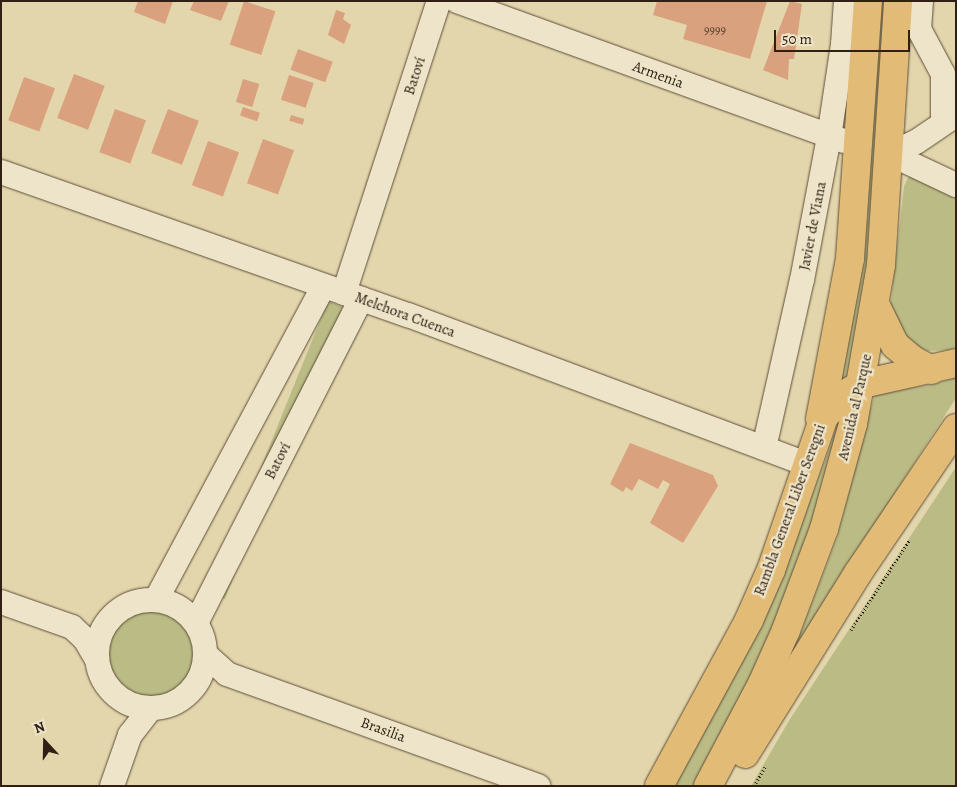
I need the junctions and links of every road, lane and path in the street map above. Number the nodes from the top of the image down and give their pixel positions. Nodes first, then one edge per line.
1 (439, 1) edge
2 (457, 1) edge
3 (846, 1) edge
4 (868, 1) edge
5 (898, 1) edge
6 (921, 1) edge
7 (949, 118) edge
8 (829, 137) junction
9 (860, 145) junction
10 (890, 154) junction
11 (1, 172) edge
12 (956, 185) edge
13 (343, 293) junction
14 (876, 306) junction
15 (944, 367) edge
16 (862, 384) junction
17 (956, 428) edge
18 (817, 432) junction
19 (764, 448) junction
20 (807, 464) junction
21 (913, 536) dead end
22 (156, 600) junction
23 (1, 602) edge
24 (109, 617) junction
25 (196, 623) junction
26 (72, 627) junction
27 (847, 636) dead end
28 (206, 655) junction
29 (96, 658) junction
30 (227, 674) junction
31 (199, 679) junction
32 (122, 700) junction
33 (151, 708) junction
34 (130, 735) junction
35 (767, 764) dead end
36 (112, 786) edge
37 (538, 786) edge
38 (659, 786) edge
39 (708, 786) edge
40 (726, 786) edge
41 (754, 786) edge

1 - 13 street, Batoví
2 - 8 street, Armenia
3 - 8 street, Javier de Viana
4 - 9 main road, Avenida al Parque
5 - 10 main road, Avenida al Parque
6 - 7 street
7 - 10 street
8 - 9 street, Armenia
8 - 19 street, Javier de Viana
9 - 18 main road, Avenida al Parque
10 - 12 street
10 - 14 main road, Avenida al Parque
11 - 13 street, Melchora Cuenca
13 - 19 street, Melchora Cuenca
13 - 22 street, Batoví
13 - 25 street, Batoví
14 - 15 main road
14 - 16 main road, Avenida al Parque
15 - 16 main road, Rambla General Liber Seregni
16 - 18 main road, Rambla General Liber Seregni
16 - 39 main road, Avenida al Parque
17 - 40 main road
18 - 20 main road, Rambla General Liber Seregni
19 - 20 street, Melchora Cuenca
20 - 38 main road, Rambla General Liber Seregni
21 - 27 path
22 - 24 street
22 - 25 street
23 - 26 street
24 - 26 street
24 - 29 street
25 - 28 street
26 - 29 street
28 - 30 street, Brasilia
28 - 31 street
29 - 32 street
30 - 31 street, Brasilia
30 - 37 street, Brasilia
31 - 33 street
32 - 33 street
32 - 34 street
33 - 34 street
34 - 36 street
35 - 41 path

